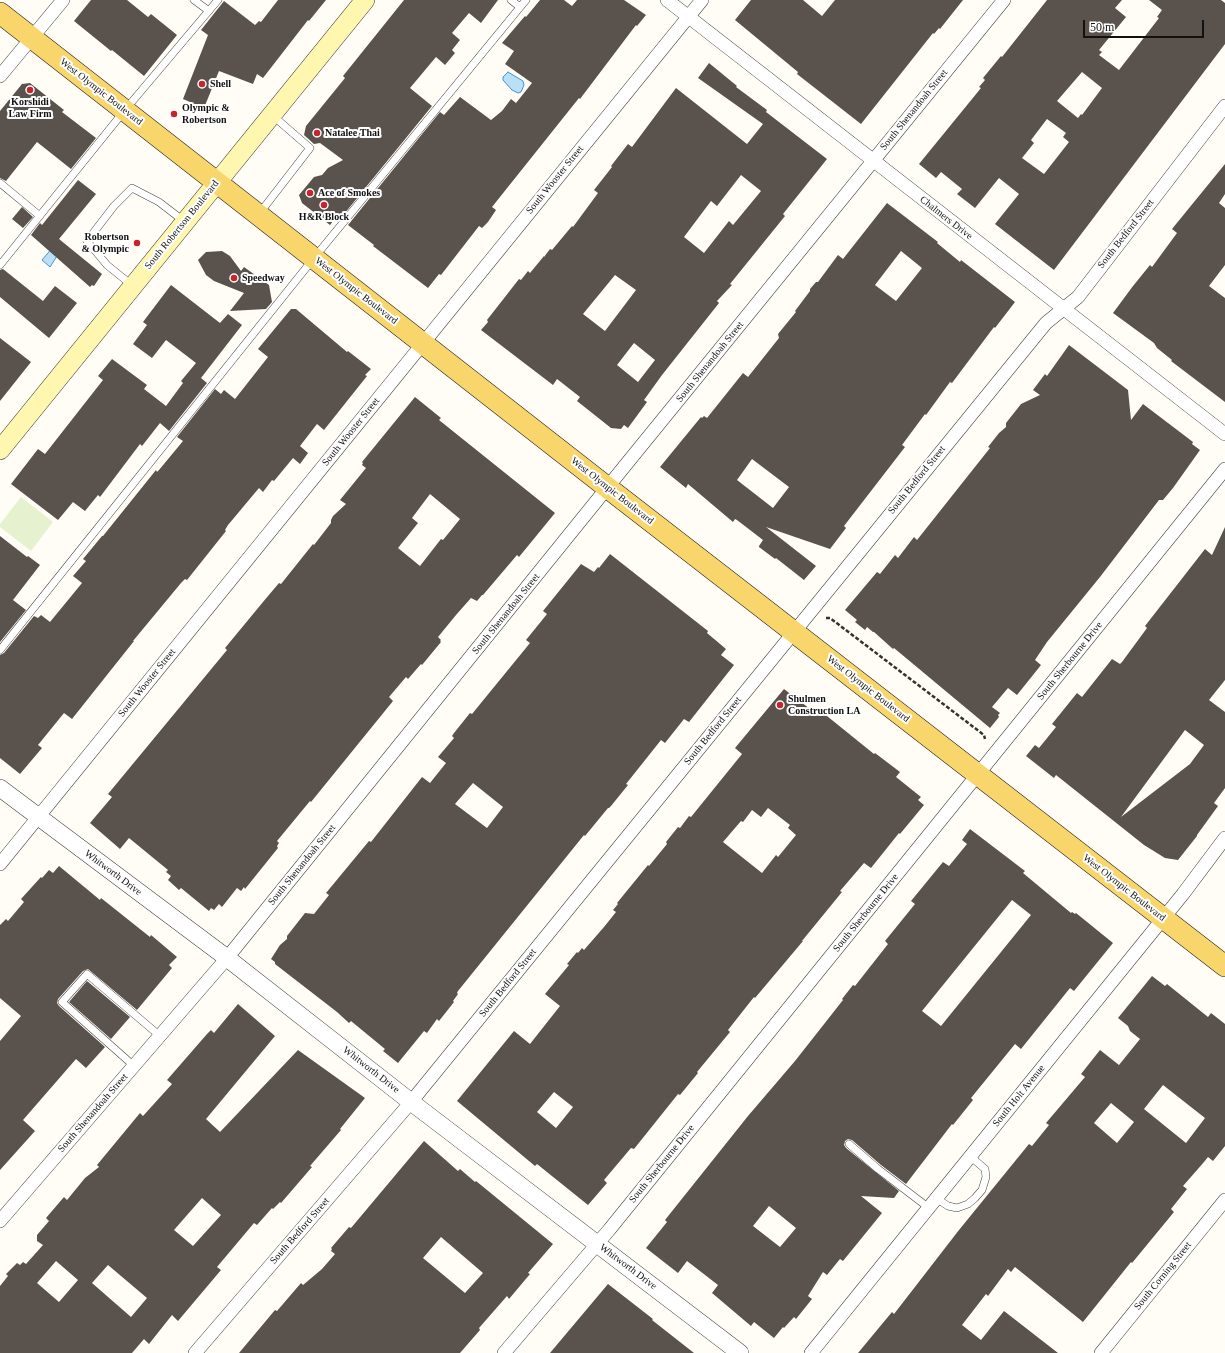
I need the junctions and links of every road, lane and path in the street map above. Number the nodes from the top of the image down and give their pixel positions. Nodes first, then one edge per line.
1 (63, 0) edge
2 (194, 0) edge
3 (218, 0) edge
4 (365, 0) edge
5 (511, 0) edge
6 (526, 0) edge
7 (667, 0) edge
8 (702, 0) edge
9 (1004, 0) edge
10 (520, 7) junction
11 (209, 11) junction
12 (0, 13) edge
13 (688, 16) junction
14 (32, 38) junction
15 (0, 76) edge
16 (1225, 106) edge
17 (125, 110) junction
18 (272, 115) junction
19 (873, 161) junction
20 (217, 182) junction
21 (0, 183) edge
22 (258, 215) junction
23 (40, 216) junction
24 (185, 222) junction
25 (314, 258) junction
26 (0, 265) edge
27 (133, 286) junction
28 (1063, 309) junction
29 (423, 343) junction
30 (1225, 434) edge
31 (0, 450) edge
32 (1225, 470) edge
33 (608, 488) junction
34 (826, 618) dead end
35 (794, 631) junction
36 (0, 650) edge
37 (985, 739) dead end
38 (978, 775) junction
39 (0, 788) edge
40 (38, 817) junction
41 (1225, 838) edge
42 (0, 864) edge
43 (1163, 918) junction
44 (227, 958) junction
45 (1225, 966) edge
46 (160, 1036) junction
47 (134, 1066) junction
48 (411, 1102) junction
49 (848, 1144) dead end
50 (970, 1156) junction
51 (1225, 1200) edge
52 (933, 1203) junction
53 (0, 1221) edge
54 (597, 1244) junction
55 (195, 1353) edge
56 (504, 1353) edge
57 (740, 1353) edge
58 (811, 1353) edge
59 (1101, 1353) edge

1 - 14 street
2 - 11 lane
3 - 11 lane
4 - 18 main road, South Robertson Boulevard
5 - 10 lane
6 - 10 lane
7 - 13 street, Chalmers Drive
8 - 13 street, South Wooster Street
9 - 19 street, South Shenandoah Street
10 - 25 lane
11 - 17 lane
12 - 14 main road, West Olympic Boulevard
13 - 19 street, Chalmers Drive
13 - 29 street, South Wooster Street
14 - 15 street
14 - 17 main road, West Olympic Boulevard
16 - 28 street, South Bedford Street
17 - 20 main road, West Olympic Boulevard
17 - 23 lane
18 - 20 main road, South Robertson Boulevard
18 - 22 lane
19 - 28 street, Chalmers Drive
19 - 33 street, South Shenandoah Street
20 - 22 main road, West Olympic Boulevard
20 - 24 main road, South Robertson Boulevard
21 - 23 lane
22 - 25 main road, West Olympic Boulevard
23 - 26 lane
24 - 27 main road, South Robertson Boulevard
24 - 27 lane
25 - 29 main road, West Olympic Boulevard
25 - 36 lane
27 - 31 main road, South Robertson Boulevard
28 - 30 street, Chalmers Drive
28 - 35 street, South Bedford Street
29 - 33 main road, West Olympic Boulevard
29 - 40 street, South Wooster Street
32 - 38 street, South Sherbourne Drive
33 - 35 main road, West Olympic Boulevard
33 - 44 street, South Shenandoah Street
34 - 37 path
35 - 38 main road, West Olympic Boulevard
35 - 48 street, South Bedford Street
38 - 43 main road, West Olympic Boulevard
38 - 54 street, South Sherbourne Drive
39 - 40 street, Whitworth Drive
40 - 42 street, South Wooster Street
40 - 44 street, Whitworth Drive
41 - 43 street, South Holt Avenue
43 - 45 main road, West Olympic Boulevard
43 - 50 street, South Holt Avenue
44 - 46 street, South Shenandoah Street
44 - 48 street, Whitworth Drive
46 - 47 street, South Shenandoah Street
46 - 47 lane
47 - 53 street, South Shenandoah Street
48 - 54 street, Whitworth Drive
48 - 55 street, South Bedford Street
49 - 52 lane
50 - 52 street, South Holt Avenue
50 - 52 lane
51 - 59 street, South Corning Street
52 - 58 street, South Holt Avenue
54 - 56 street, South Sherbourne Drive
54 - 57 street, Whitworth Drive

